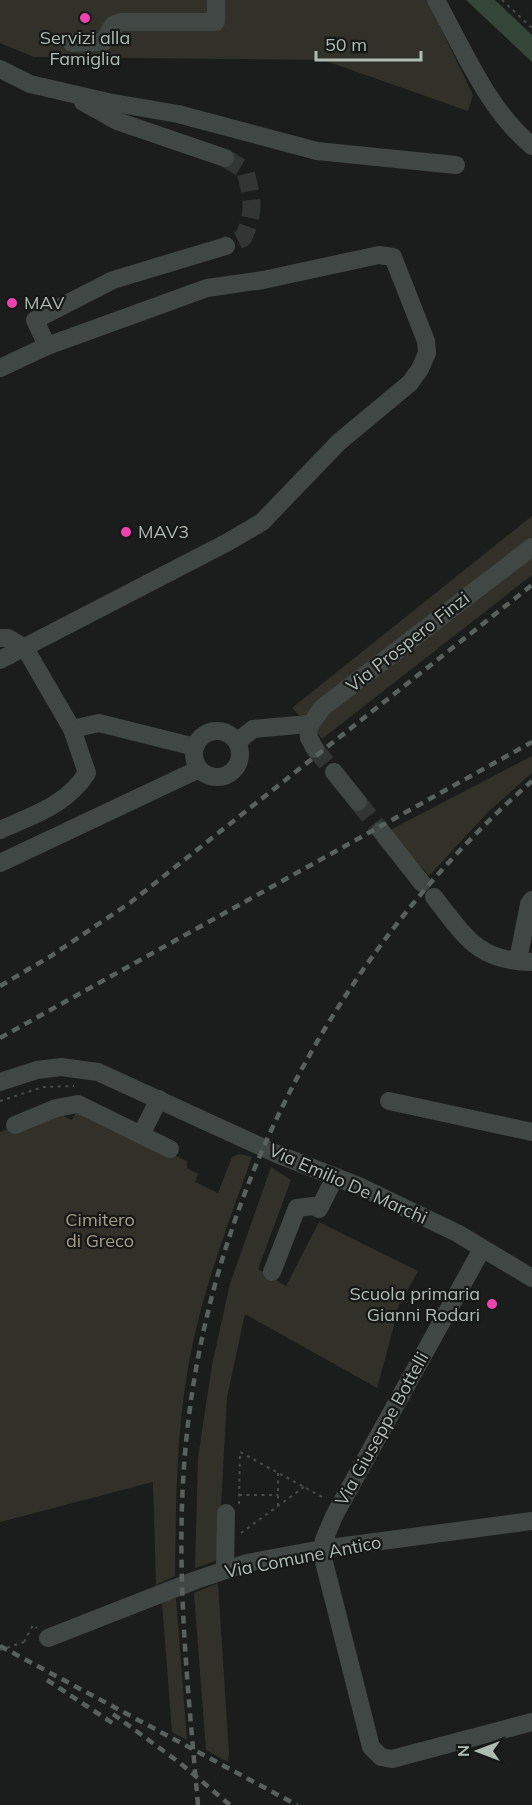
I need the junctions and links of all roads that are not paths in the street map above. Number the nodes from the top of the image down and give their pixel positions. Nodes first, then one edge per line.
1 (216, 0) edge
2 (436, 0) edge
3 (72, 43) dead end
4 (0, 69) edge
5 (66, 93) junction
6 (532, 146) edge
7 (225, 158) tunnel mouth
8 (456, 165) dead end
9 (226, 246) tunnel mouth
10 (47, 346) junction
11 (0, 368) edge
12 (532, 547) edge
13 (0, 638) edge
14 (25, 648) junction
15 (0, 660) edge
16 (309, 724) junction
17 (72, 729) junction
18 (237, 742) junction
19 (195, 747) junction
20 (315, 749) tunnel mouth
21 (199, 769) junction
22 (334, 772) tunnel mouth
23 (358, 802) tunnel mouth
24 (0, 830) edge
25 (381, 831) tunnel mouth
26 (0, 863) edge
27 (422, 883) dead end
28 (434, 897) dead end
29 (532, 900) edge
30 (525, 961) edge
31 (0, 1082) edge
32 (159, 1099) junction
33 (389, 1101) dead end
34 (15, 1125) dead end
35 (532, 1132) edge
36 (141, 1135) junction
37 (170, 1149) dead end
38 (335, 1177) junction
39 (482, 1249) junction
40 (272, 1272) dead end
41 (532, 1278) edge
42 (336, 1511) junction
43 (235, 1514) road end
44 (532, 1521) edge
45 (359, 1545) junction
46 (322, 1550) junction
47 (225, 1570) junction
48 (45, 1635) road end
49 (532, 1722) edge

1 - 3 street
2 - 6 street
4 - 5 street
5 - 7 street
5 - 8 street
9 - 10 street
10 - 11 street
10 - 14 street
12 - 16 street, Via Prospero Finzi
13 - 14 street
14 - 15 street
14 - 17 street
16 - 18 street
16 - 20 street
17 - 19 street
17 - 24 street
18 - 19 street
18 - 21 street
19 - 21 street
21 - 26 street
22 - 23 street
25 - 27 street
28 - 30 street
29 - 30 street
31 - 32 street, Via Emilio De Marchi
32 - 36 street
32 - 38 street, Via Emilio De Marchi
33 - 35 street
34 - 36 street
36 - 37 street
38 - 39 street, Via Emilio De Marchi
38 - 40 street
39 - 41 street, Via Emilio De Marchi
39 - 42 street, Via Giuseppe Bottelli
42 - 45 street, Via Giuseppe Bottelli
42 - 46 street, Via Giuseppe Bottelli
43 - 47 street
44 - 45 street, Via Comune Antico
45 - 46 street, Via Comune Antico
46 - 47 street, Via Comune Antico
46 - 49 street
47 - 48 street, Via Comune Antico

